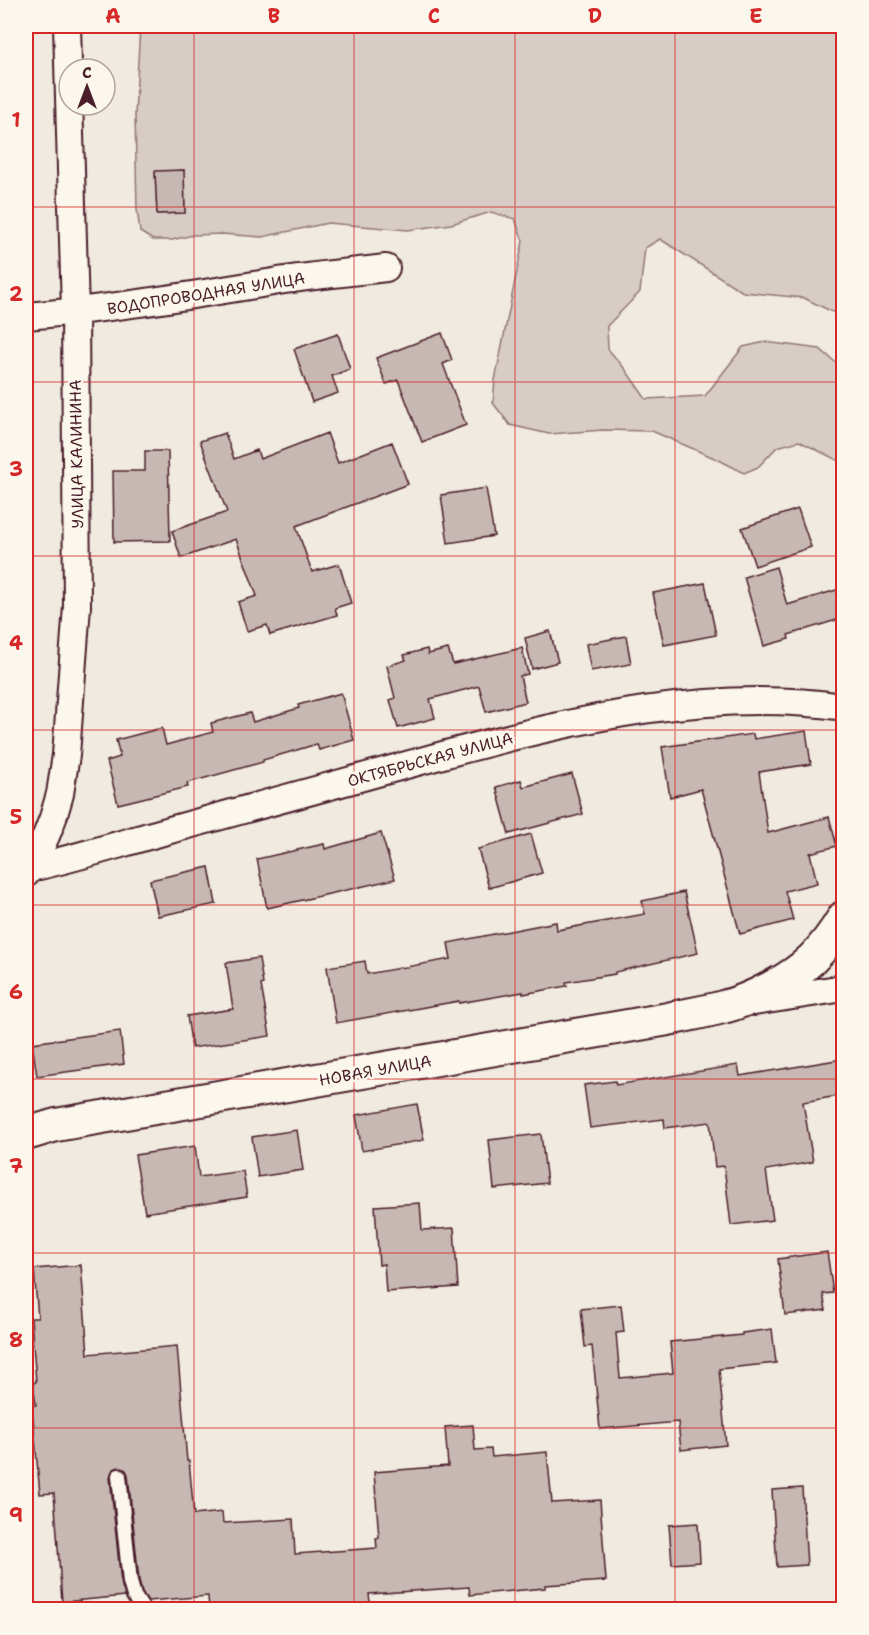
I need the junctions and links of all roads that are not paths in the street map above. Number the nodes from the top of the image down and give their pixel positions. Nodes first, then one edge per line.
1 (67, 26) edge
2 (386, 268) dead end
3 (75, 312) junction
4 (26, 316) edge
5 (843, 707) edge
6 (27, 871) edge
7 (843, 917) edge
8 (843, 988) edge
9 (724, 1007) junction
10 (26, 1134) edge
11 (119, 1476) dead end
12 (143, 1610) edge

1 - 3 street, УЛИЦА КАЛИНИНА
2 - 3 street, ВОДОПРОВОДНАЯ УЛИЦА
3 - 4 street, ВОДОПРОВОДНАЯ УЛИЦА
3 - 6 street, УЛИЦА КАЛИНИНА
5 - 6 street, ОКТЯБРЬСКАЯ УЛИЦА
7 - 9 street, НОВАЯ УЛИЦА
8 - 9 street, НОВАЯ УЛИЦА
9 - 10 street, НОВАЯ УЛИЦА
11 - 12 lane

